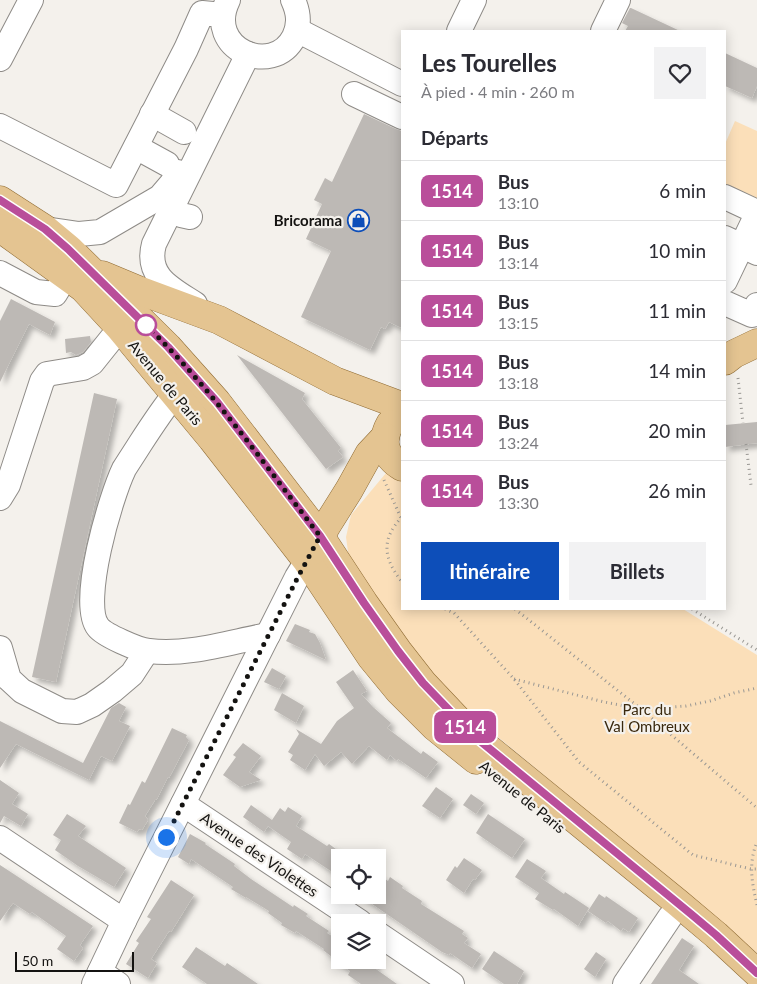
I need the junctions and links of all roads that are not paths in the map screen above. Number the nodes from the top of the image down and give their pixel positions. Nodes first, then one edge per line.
1 (31, 0) edge
2 (293, 0) edge
3 (474, 0) edge
4 (618, 0) edge
5 (226, 8) edge
6 (297, 30) junction
7 (459, 30) edge
8 (604, 30) edge
9 (244, 52) junction
10 (0, 59) edge
11 (401, 83) edge
12 (354, 94) dead end
13 (152, 114) junction
14 (401, 117) edge
15 (0, 126) edge
16 (184, 132) dead end
17 (136, 147) junction
18 (166, 164) dead end
19 (726, 198) edge
20 (0, 200) edge
21 (757, 213) edge
22 (0, 228) edge
23 (45, 229) junction
24 (100, 232) junction
25 (741, 246) edge
26 (79, 278) junction
27 (726, 280) edge
28 (3, 282) edge
29 (726, 303) edge
30 (757, 305) edge
31 (219, 320) junction
32 (120, 328) junction
33 (757, 343) edge
34 (138, 350) junction
35 (736, 364) edge
36 (174, 394) junction
37 (401, 406) edge
38 (401, 415) edge
39 (389, 457) edge
40 (0, 498) edge
41 (320, 536) junction
42 (307, 561) junction
43 (268, 635) junction
44 (0, 648) edge
45 (147, 651) junction
46 (398, 651) junction
47 (183, 804) junction
48 (0, 838) edge
49 (348, 914) edge
50 (670, 917) junction
51 (124, 920) junction
52 (386, 939) edge
53 (757, 972) edge
54 (104, 980) edge
55 (452, 984) edge
56 (624, 984) edge
57 (747, 984) edge

1 - 10 street
2 - 6 street
3 - 7 street
4 - 8 street
5 - 9 street
5 - 13 street
6 - 9 street
6 - 11 street
9 - 24 street
9 - 31 street
12 - 14 street
13 - 16 street
13 - 17 street
15 - 17 street
17 - 18 street
19 - 21 street
20 - 23 main road, Avenue de Paris
21 - 25 street
22 - 26 main road, Avenue de Paris
23 - 24 street
23 - 26 main road, Avenue de Paris
24 - 26 street
25 - 27 street
26 - 28 street
26 - 31 main road
26 - 32 main road, Avenue de Paris
26 - 41 main road, Avenue de Paris
29 - 30 street
31 - 37 main road
32 - 34 main road, Avenue de Paris
32 - 40 street
33 - 35 main road
34 - 36 main road, Avenue de Paris
34 - 41 main road
36 - 42 main road, Avenue de Paris
36 - 45 street
38 - 39 main road
39 - 41 main road
41 - 42 main road
41 - 46 main road, Avenue de Paris
42 - 43 street
42 - 46 street, Avenue de Paris
42 - 50 main road, Avenue de Paris
43 - 45 street
43 - 47 street
44 - 45 street
46 - 53 main road, Avenue de Paris
47 - 49 street, Avenue des Violettes
47 - 51 street
48 - 51 street
50 - 56 street
50 - 57 main road, Avenue de Paris
51 - 54 street
52 - 55 street

